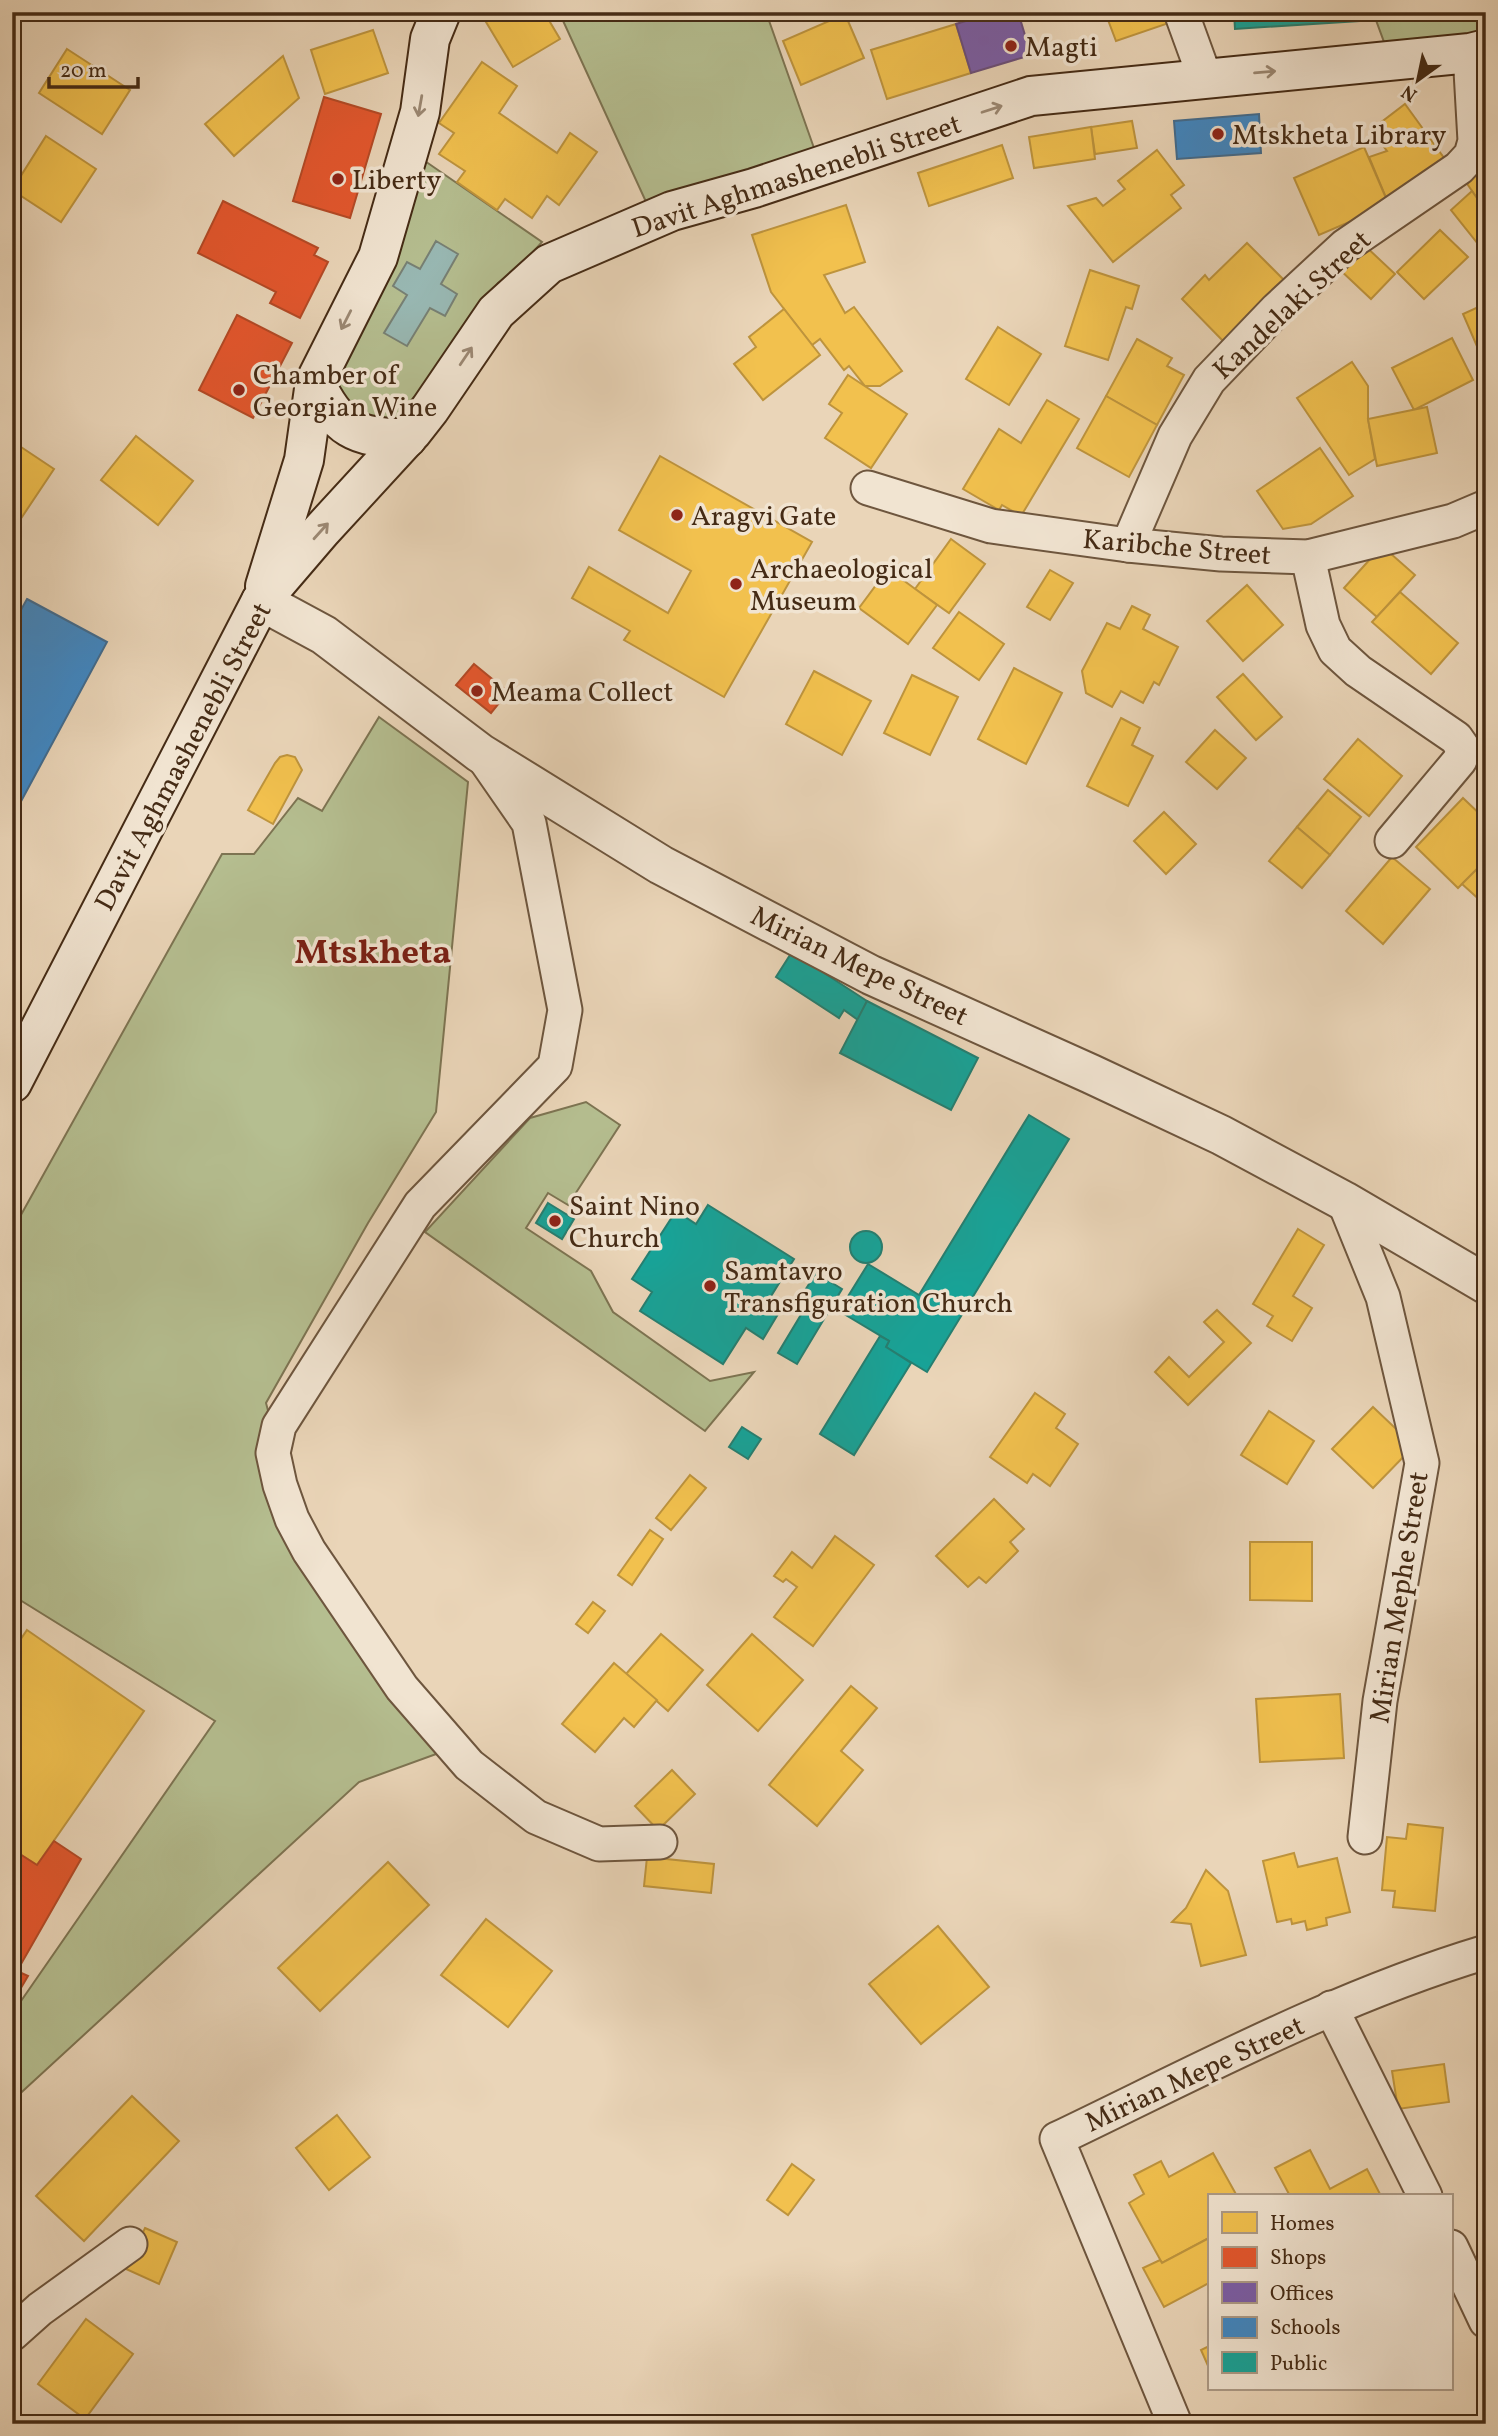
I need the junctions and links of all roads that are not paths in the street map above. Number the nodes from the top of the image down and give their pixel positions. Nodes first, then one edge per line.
1 (1181, 12) edge
2 (432, 21) edge
3 (1478, 51) edge
4 (1205, 78) junction
5 (315, 382) junction
6 (407, 438) junction
7 (868, 488) dead end
8 (1486, 507) edge
9 (1128, 545) junction
10 (1308, 557) junction
11 (261, 601) junction
12 (480, 753) junction
13 (1392, 841) dead end
14 (12, 1083) edge
15 (1344, 1201) junction
16 (1486, 1284) edge
17 (1365, 1837) dead end
18 (660, 1842) dead end
19 (1486, 1952) edge
20 (1331, 2008) junction
21 (1424, 2194) edge
22 (130, 2244) dead end
23 (1452, 2249) edge
24 (1482, 2303) edge
25 (12, 2334) edge
26 (1175, 2424) edge

1 - 4 street
2 -> 5 main road
4 -> 3 main road, Davit Aghmashenebli Street
3 - 9 street, Kandelaki Street
6 -> 4 main road, Davit Aghmashenebli Street
5 - 6 main road
5 - 11 main road
11 -> 6 main road, Davit Aghmashenebli Street
7 - 9 street, Karibche Street
8 - 10 street, Karibche Street
9 - 10 street, Karibche Street
10 - 13 street
11 - 12 main road, Mirian Mepe Street
11 - 14 main road, Davit Aghmashenebli Street
12 - 15 main road, Mirian Mepe Street
12 - 18 street
15 - 16 main road, Mirian Mepe Street
15 - 17 street, Mirian Mephe Street
19 - 20 street, Mirian Mepe Street
20 - 21 street, Mirian Mepe Street
20 - 26 street, Mirian Mepe Street
22 - 25 street
23 - 24 street

